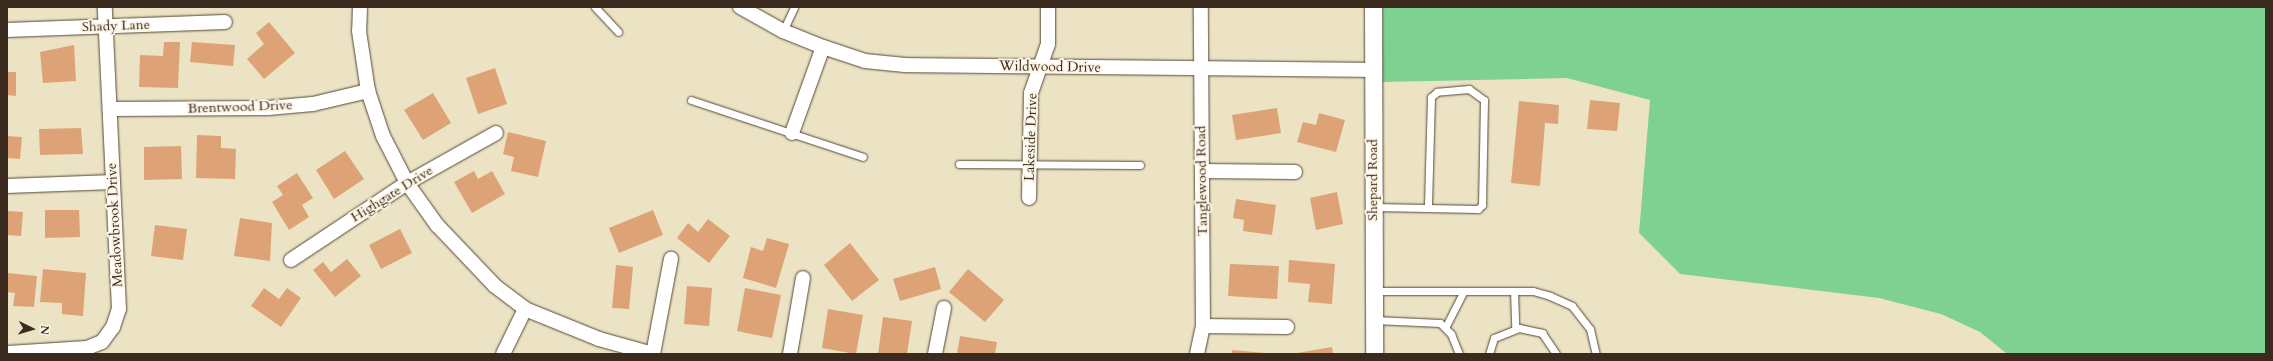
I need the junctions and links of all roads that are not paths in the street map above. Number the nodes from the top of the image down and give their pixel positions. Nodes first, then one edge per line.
1 (105, 7) edge
2 (360, 7) edge
3 (595, 7) edge
4 (740, 7) edge
5 (794, 7) edge
6 (1048, 7) edge
7 (1202, 7) edge
8 (1373, 7) edge
9 (225, 22) dead end
10 (106, 26) junction
11 (7, 30) edge
12 (783, 31) junction
13 (618, 32) dead end
14 (823, 47) junction
15 (1039, 68) junction
16 (1200, 68) junction
17 (1372, 70) junction
18 (368, 91) junction
19 (691, 100) dead end
20 (110, 109) junction
21 (496, 133) dead end
22 (792, 133) junction
23 (863, 157) dead end
24 (959, 164) dead end
25 (1030, 164) junction
26 (1140, 165) dead end
27 (1203, 171) junction
28 (1295, 172) dead end
29 (113, 182) junction
30 (407, 183) junction
31 (7, 186) edge
32 (1029, 198) dead end
33 (1428, 206) junction
34 (1373, 207) junction
35 (671, 259) dead end
36 (291, 260) dead end
37 (802, 278) dead end
38 (1374, 291) junction
39 (1464, 291) junction
40 (1514, 291) junction
41 (944, 308) dead end
42 (525, 309) junction
43 (1374, 320) junction
44 (1204, 326) junction
45 (1446, 326) junction
46 (1287, 327) dead end
47 (1515, 329) junction
48 (8, 353) edge
49 (503, 354) edge
50 (653, 354) edge
51 (790, 354) edge
52 (935, 354) edge
53 (1197, 354) edge
54 (1374, 354) edge
55 (1459, 354) edge
56 (1489, 354) edge
57 (1556, 354) edge
58 (1596, 354) edge

1 - 10 street, Meadowbrook Drive
2 - 18 street
3 - 13 lane
4 - 12 street, Wildwood Drive
5 - 12 lane
6 - 15 street, Lakeside Drive
7 - 16 street, Tanglewood Road
8 - 17 street, Shepard Road
9 - 10 street, Shady Lane
10 - 11 street, Shady Lane
10 - 20 street, Meadowbrook Drive
12 - 14 street, Wildwood Drive
14 - 15 street, Wildwood Drive
14 - 22 street
15 - 16 street, Wildwood Drive
15 - 25 street, Lakeside Drive
16 - 17 street, Wildwood Drive
16 - 27 street, Tanglewood Road
17 - 34 street, Shepard Road
18 - 20 street, Brentwood Drive
18 - 30 street
19 - 22 lane
20 - 29 street, Meadowbrook Drive
21 - 30 street, Highgate Drive
22 - 23 lane
24 - 25 lane
25 - 26 lane
25 - 32 street, Lakeside Drive
27 - 28 street
27 - 44 street, Tanglewood Road
29 - 31 street
29 - 48 street, Meadowbrook Drive
30 - 36 street, Highgate Drive
30 - 42 street
33 - 33 lane
33 - 34 lane
34 - 38 street, Shepard Road
35 - 50 street
37 - 51 street
38 - 39 lane
38 - 43 street, Shepard Road
39 - 40 lane
39 - 45 lane
40 - 47 lane
40 - 58 lane
41 - 52 street
42 - 49 street
42 - 50 street
43 - 45 lane
43 - 54 street, Shepard Road
44 - 46 street
44 - 53 street, Tanglewood Road
45 - 55 lane
47 - 56 lane
47 - 57 lane

